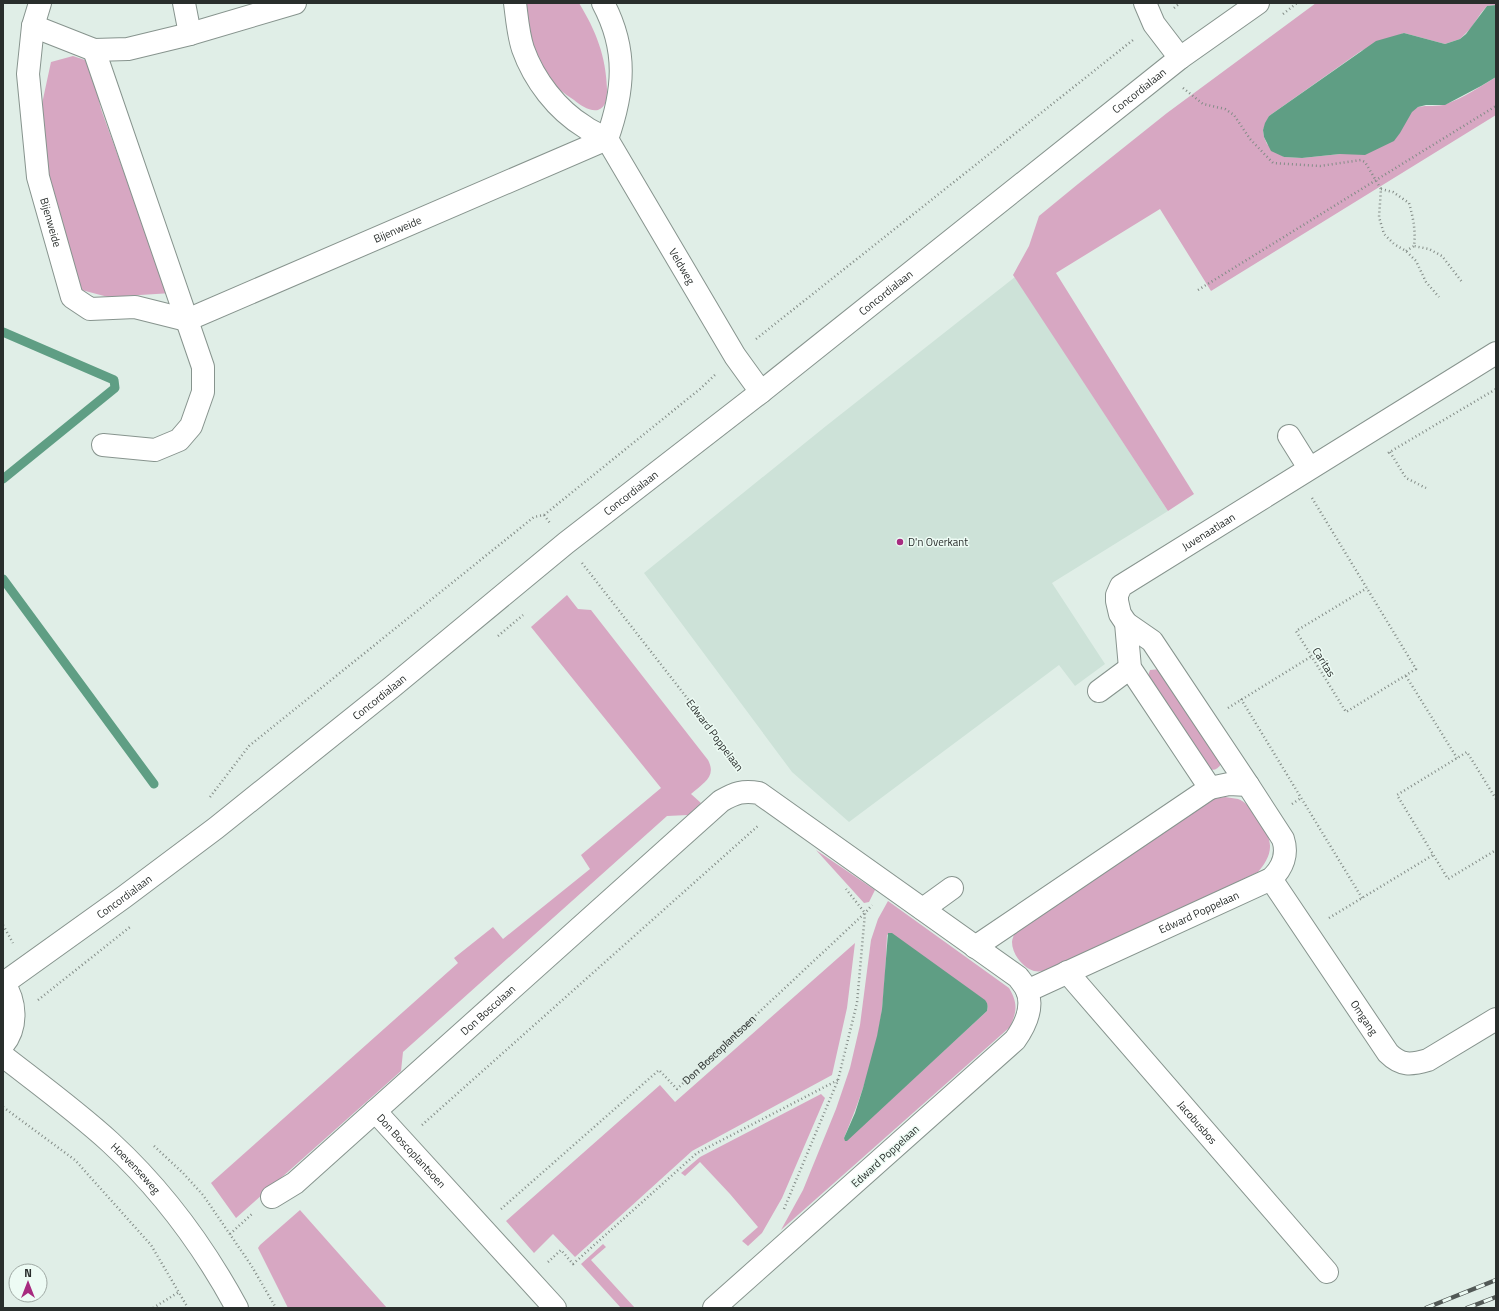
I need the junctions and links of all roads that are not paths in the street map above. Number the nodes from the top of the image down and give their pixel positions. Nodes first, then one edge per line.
1 (40, 3) edge
2 (184, 3) edge
3 (295, 3) edge
4 (515, 3) edge
5 (603, 3) edge
6 (1145, 3) edge
7 (1258, 3) edge
8 (33, 26) junction
9 (190, 34) junction
10 (94, 50) junction
11 (1180, 58) junction
12 (607, 139) junction
13 (188, 320) junction
14 (1496, 353) edge
15 (762, 392) junction
16 (1289, 436) dead end
17 (103, 445) dead end
18 (1303, 472) junction
19 (1126, 623) junction
20 (1130, 668) junction
21 (1099, 691) dead end
22 (1248, 785) junction
23 (1210, 788) junction
24 (1271, 879) junction
25 (952, 888) dead end
26 (923, 909) junction
27 (975, 947) junction
28 (1067, 972) junction
29 (3, 983) edge
30 (1027, 991) junction
31 (1496, 1018) edge
32 (3, 1045) edge
33 (3, 1056) edge
34 (375, 1111) junction
35 (272, 1197) road end
36 (1327, 1272) dead end
37 (237, 1308) edge
38 (555, 1308) edge
39 (714, 1308) edge

1 - 8 street, Bijenweide
2 - 9 street
3 - 9 street
4 - 12 street
5 - 12 street
6 - 11 street
7 - 11 street, Concordialaan
8 - 10 street
8 - 13 street, Bijenweide
9 - 10 street
10 - 13 street
11 - 15 street, Concordialaan
12 - 13 street, Bijenweide
12 - 15 street, Veldweg
13 - 17 street
14 - 18 street, Juvenaatlaan
15 - 29 street, Concordialaan
16 - 18 street
18 - 19 street, Juvenaatlaan
19 - 20 street
19 - 22 street
20 - 21 street
20 - 23 street
22 - 23 street
22 - 24 street
23 - 27 street
24 - 28 street, Edward Poppelaan
24 - 31 street, Omgang
25 - 26 street
26 - 27 street
26 - 34 street, Don Boscolaan
27 - 30 street
28 - 30 street, Edward Poppelaan
28 - 36 street, Jacobusbos
29 - 32 street
30 - 39 street, Edward Poppelaan
33 - 37 street, Hoevenseweg
34 - 35 street, Don Boscolaan
34 - 38 street, Don Boscoplantsoen

